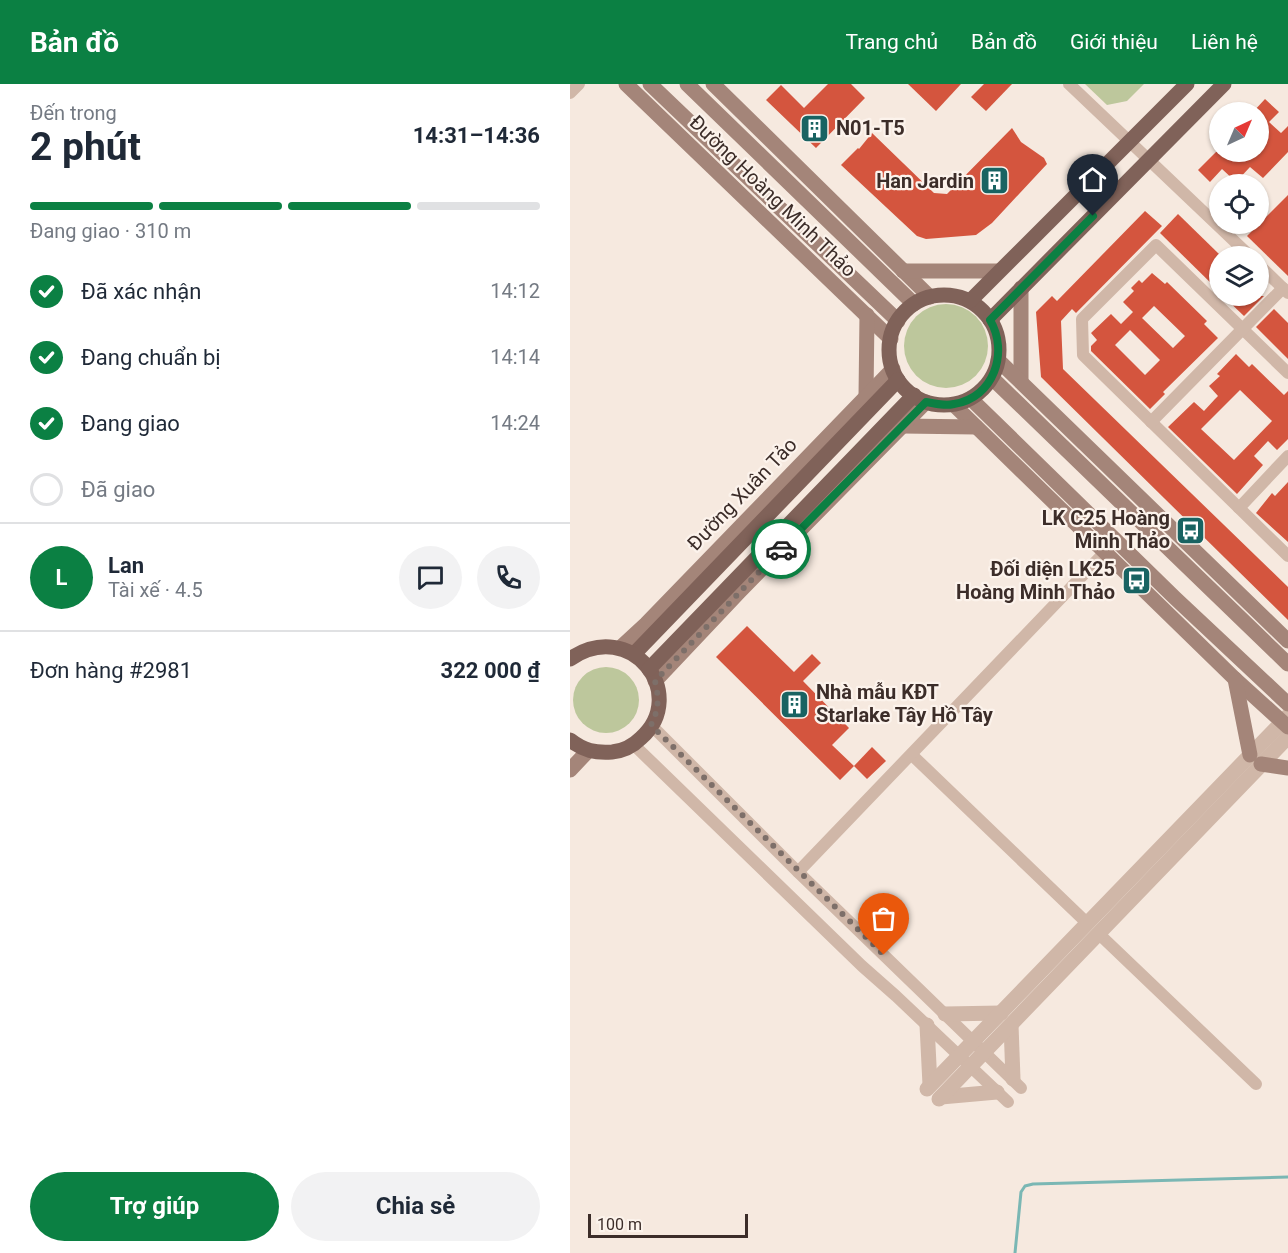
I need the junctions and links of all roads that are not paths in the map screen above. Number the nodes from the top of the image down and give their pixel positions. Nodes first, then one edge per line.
1 (579, 84) edge
2 (626, 84) edge
3 (650, 84) edge
4 (687, 84) edge
5 (713, 84) edge
6 (1069, 84) edge
7 (1187, 84) edge
8 (1224, 84) edge
9 (570, 93) edge
10 (1130, 141) junction
11 (1149, 159) junction
12 (1240, 246) edge
13 (903, 270) junction
14 (998, 271) junction
15 (1269, 275) edge
16 (1020, 288) junction
17 (1285, 290) edge
18 (930, 297) junction
19 (970, 301) junction
20 (914, 304) junction
21 (867, 315) junction
22 (990, 320) junction
23 (898, 321) junction
24 (1242, 329) junction
25 (891, 339) junction
26 (998, 360) junction
27 (1288, 373) edge
28 (896, 375) junction
29 (992, 378) junction
30 (1022, 382) junction
31 (866, 396) junction
32 (920, 399) junction
33 (971, 399) junction
34 (954, 405) junction
35 (1151, 422) junction
36 (902, 426) junction
37 (976, 427) junction
38 (1288, 456) edge
39 (1239, 508) junction
40 (1106, 551) junction
41 (1288, 556) edge
42 (1170, 604) junction
43 (1286, 637) edge
44 (1270, 646) junction
45 (627, 651) junction
46 (571, 656) edge
47 (1288, 664) edge
48 (652, 675) junction
49 (1235, 679) junction
50 (1288, 704) edge
51 (651, 725) junction
52 (1287, 726) edge
53 (634, 745) junction
54 (576, 747) edge
55 (912, 755) junction
56 (1255, 763) junction
57 (1288, 768) edge
58 (570, 770) edge
59 (798, 872) junction
60 (1093, 928) junction
61 (1000, 1013) junction
62 (945, 1014) junction
63 (927, 1025) junction
64 (1011, 1025) junction
65 (973, 1041) junction
66 (985, 1052) junction
67 (959, 1055) junction
68 (971, 1067) junction
69 (1017, 1084) joint
70 (1256, 1084) dead end
71 (1002, 1097) joint

1 - 9 street
2 - 21 main road, Đường Hoàng Minh Thảo
3 - 23 main road, Đường Hoàng Minh Thảo
4 - 20 main road, Đường Hoàng Minh Thảo
5 - 13 main road, Đường Hoàng Minh Thảo
6 - 10 street
7 - 10 main road
8 - 11 main road
10 - 11 street
10 - 14 main road
11 - 12 street
11 - 16 main road
13 - 14 main road
13 - 18 main road, Đường Hoàng Minh Thảo
14 - 19 main road
15 - 17 street
16 - 22 main road
16 - 30 main road
17 - 24 street
18 - 19 main road
18 - 20 main road
19 - 22 main road
20 - 23 main road
21 - 25 main road, Đường Hoàng Minh Thảo
21 - 31 main road
22 - 26 main road
23 - 25 main road
24 - 27 street
24 - 35 street
24 - 35 street
25 - 28 main road
26 - 29 main road
26 - 30 main road
28 - 31 main road, Đường Xuân Tảo
28 - 32 main road
28 - 45 main road, Đường Xuân Tảo
29 - 33 main road
29 - 44 main road
30 - 43 main road
31 - 45 main road, Đường Xuân Tảo
32 - 34 main road
32 - 36 main road
32 - 48 main road
33 - 34 main road
33 - 42 main road
34 - 37 main road
35 - 39 street
36 - 37 main road
36 - 48 main road
37 - 40 main road
38 - 39 street
39 - 41 street
40 - 42 main road
40 - 55 street
42 - 49 main road
42 - 50 main road
43 - 44 main road
44 - 47 main road
45 - 46 main road
45 - 48 main road
48 - 51 main road
49 - 52 main road
49 - 56 main road
51 - 53 main road
51 - 59 street
52 - 56 street
53 - 54 main road
53 - 63 street
54 - 58 main road
55 - 59 street
55 - 60 street
56 - 57 main road
56 - 60 street
59 - 62 street
60 - 61 street
60 - 64 street
60 - 70 street
61 - 62 street
61 - 65 street
62 - 65 street
63 - 67 street
63 - 67 street
64 - 66 street
64 - 69 street
65 - 66 street
65 - 67 street
66 - 68 street
66 - 69 street
67 - 68 street
68 - 71 street
68 - 71 street

